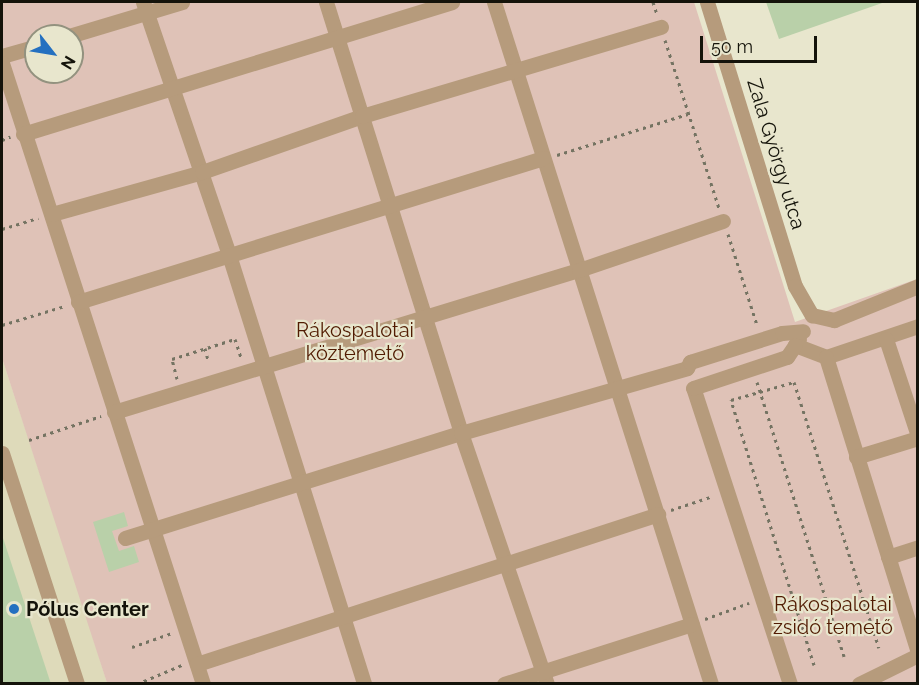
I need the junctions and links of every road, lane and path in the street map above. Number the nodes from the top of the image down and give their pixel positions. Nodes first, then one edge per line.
1 (182, 2) edge
2 (326, 2) edge
3 (452, 2) edge
4 (494, 2) edge
5 (653, 2) edge
6 (707, 2) edge
7 (145, 7) edge
8 (661, 27) junction
9 (84, 30) edge
10 (338, 34) junction
11 (24, 50) edge
12 (2, 56) edge
13 (2, 63) edge
14 (517, 70) junction
15 (174, 87) junction
16 (689, 114) junction
17 (362, 116) junction
18 (23, 134) junction
19 (543, 158) junction
20 (202, 172) junction
21 (391, 205) junction
22 (51, 214) junction
23 (723, 221) junction
24 (2, 229) edge
25 (229, 255) junction
26 (579, 270) junction
27 (918, 286) edge
28 (78, 302) junction
29 (427, 315) junction
30 (812, 315) junction
31 (2, 325) edge
32 (918, 326) edge
33 (758, 327) dead end
34 (803, 331) junction
35 (886, 339) junction
36 (795, 345) junction
37 (205, 348) junction
38 (826, 357) junction
39 (208, 360) dead end
40 (262, 365) junction
41 (687, 368) junction
42 (753, 370) junction
43 (245, 371) junction
44 (693, 388) junction
45 (617, 389) junction
46 (760, 392) junction
47 (181, 393) junction
48 (114, 412) junction
49 (461, 433) junction
50 (918, 437) edge
51 (29, 440) dead end
52 (2, 453) edge
53 (856, 457) junction
54 (301, 484) junction
55 (717, 494) dead end
56 (657, 514) junction
57 (153, 530) junction
58 (125, 538) dead end
59 (918, 547) edge
60 (888, 557) junction
61 (508, 563) junction
62 (753, 602) dead end
63 (343, 620) junction
64 (692, 624) junction
65 (185, 629) junction
66 (132, 647) dead end
67 (879, 648) dead end
68 (918, 654) edge
69 (844, 657) dead end
70 (196, 662) junction
71 (814, 665) dead end
72 (545, 677) edge
73 (77, 684) edge
74 (137, 684) edge
75 (203, 684) edge
76 (364, 684) edge
77 (504, 684) edge
78 (711, 684) edge
79 (790, 684) edge
80 (859, 684) edge

1 - 7 street
2 - 10 street
3 - 10 street
4 - 14 street
5 - 8 path
6 - 30 street, Zala György utca
7 - 9 street
7 - 15 street
8 - 14 street
8 - 16 path
10 - 15 street
10 - 17 street
11 - 12 street
13 - 18 street
14 - 17 street
14 - 19 street
15 - 18 street
15 - 20 street
16 - 19 path
16 - 23 path
17 - 20 street
17 - 21 street
18 - 22 street
19 - 21 street
19 - 26 street
20 - 22 street
20 - 25 street
21 - 25 street
21 - 29 street
22 - 24 path
22 - 28 street
23 - 26 street
23 - 33 path
25 - 28 street
25 - 40 street
26 - 29 street
26 - 45 street
27 - 30 street
28 - 31 path
28 - 48 street
29 - 40 street
29 - 49 street
30 - 34 street
32 - 35 street
34 - 36 street
34 - 41 street
35 - 38 street
35 - 50 street
36 - 38 street
36 - 42 street
37 - 39 path
37 - 43 path
37 - 47 path
38 - 53 street
40 - 43 street
40 - 54 street
41 - 44 street
41 - 45 street
42 - 44 street
42 - 46 path
43 - 47 street
44 - 79 street
45 - 49 street
45 - 56 street
46 - 67 path
46 - 69 path
46 - 71 path
47 - 48 street
48 - 51 path
48 - 57 street
49 - 54 street
49 - 61 street
50 - 53 street
52 - 73 street
53 - 60 street
54 - 57 street
54 - 63 street
55 - 56 path
56 - 61 street
56 - 64 street
57 - 58 street
57 - 65 street
59 - 60 street
60 - 68 street
61 - 63 street
61 - 72 street
62 - 64 path
63 - 70 street
63 - 76 street
64 - 72 street
64 - 78 street
65 - 66 path
65 - 70 street
68 - 80 street
70 - 74 path
70 - 75 street
72 - 77 street

